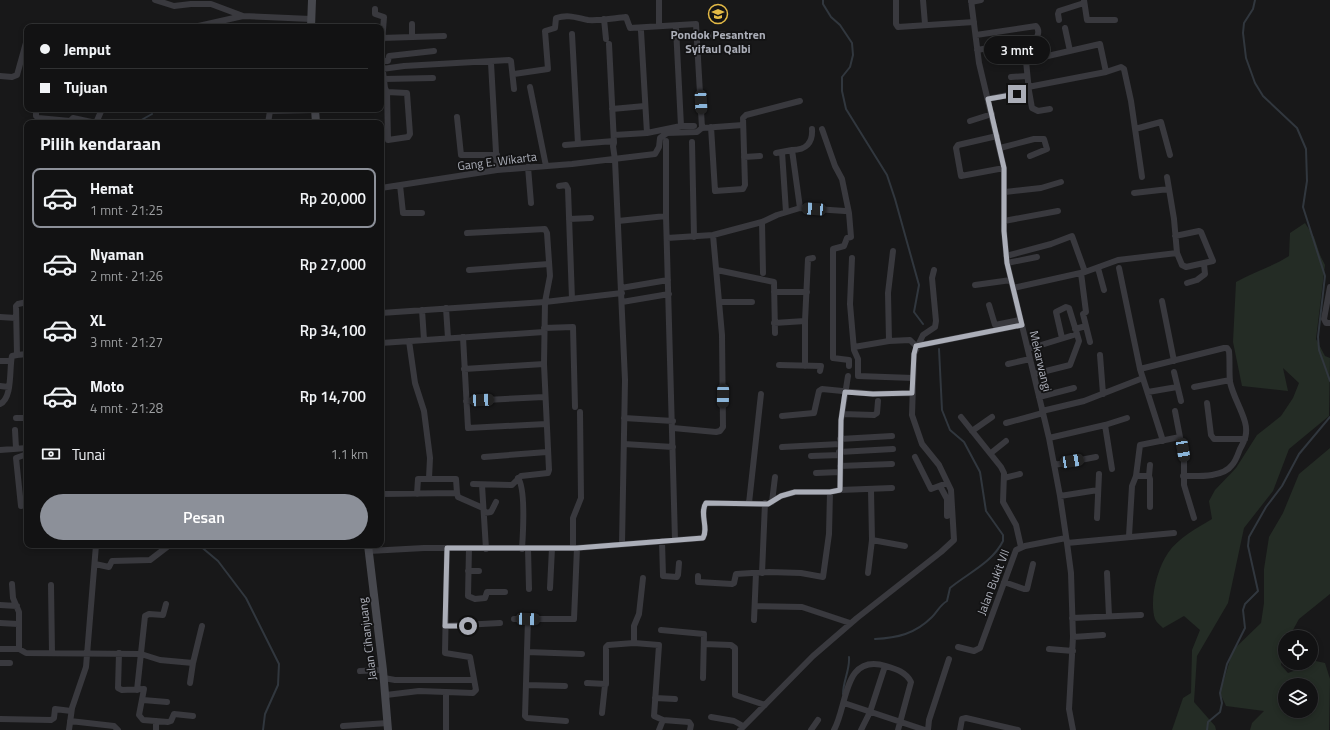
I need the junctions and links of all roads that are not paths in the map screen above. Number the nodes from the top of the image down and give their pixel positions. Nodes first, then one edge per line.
1 (155, 0) edge
2 (312, 0) edge
3 (659, 0) edge
4 (896, 0) edge
5 (923, 0) edge
6 (981, 0) edge
7 (971, 1) edge
8 (1084, 1) edge
9 (375, 9) dead end
10 (243, 16) junction
11 (604, 19) junction
12 (1059, 20) dead end
13 (1115, 20) dead end
14 (974, 22) junction
15 (311, 23) edge
16 (207, 24) edge
17 (383, 24) edge
18 (412, 24) dead end
19 (925, 24) junction
20 (659, 25) junction
21 (676, 28) dead end
22 (1065, 28) dead end
23 (641, 32) dead end
24 (572, 34) dead end
25 (723, 34) dead end
26 (976, 35) junction
27 (412, 36) junction
28 (444, 36) dead end
29 (697, 36) junction
30 (384, 38) edge
31 (1023, 49) dead end
32 (24, 50) edge
33 (434, 50) dead end
34 (977, 50) junction
35 (1070, 51) junction
36 (384, 61) edge
37 (1026, 61) junction
38 (491, 64) dead end
39 (384, 69) edge
40 (1106, 72) junction
41 (514, 74) junction
42 (0, 76) edge
43 (1027, 76) junction
44 (1011, 77) dead end
45 (433, 78) dead end
46 (384, 79) joint
47 (530, 87) dead end
48 (514, 89) dead end
49 (1028, 89) junction
50 (387, 92) junction
51 (988, 99) junction
52 (800, 101) dead end
53 (646, 106) junction
54 (612, 109) junction
55 (1050, 109) dead end
56 (36, 112) edge
57 (992, 114) junction
58 (457, 117) dead end
59 (59, 120) edge
60 (71, 120) edge
61 (82, 120) edge
62 (970, 121) dead end
63 (742, 125) junction
64 (681, 126) junction
65 (694, 126) dead end
66 (711, 127) junction
67 (384, 128) edge
68 (702, 128) junction
69 (812, 128) dead end
70 (822, 129) dead end
71 (1135, 129) junction
72 (647, 133) junction
73 (997, 136) junction
74 (614, 140) junction
75 (666, 141) dead end
76 (692, 142) dead end
77 (578, 144) junction
78 (565, 145) dead end
79 (1000, 148) junction
80 (792, 150) junction
81 (497, 155) junction
82 (1170, 155) dead end
83 (760, 156) dead end
84 (1030, 156) dead end
85 (744, 157) junction
86 (615, 159) junction
87 (546, 166) junction
88 (528, 167) junction
89 (1004, 168) junction
90 (497, 170) junction
91 (1142, 177) dead end
92 (1167, 177) dead end
93 (1061, 182) dead end
94 (400, 185) junction
95 (559, 186) dead end
96 (384, 188) edge
97 (1169, 189) junction
98 (1005, 192) junction
99 (1134, 193) dead end
100 (530, 203) dead end
101 (800, 208) junction
102 (845, 211) dead end
103 (1058, 211) dead end
104 (786, 212) junction
105 (422, 213) dead end
106 (666, 216) junction
107 (591, 218) dead end
108 (569, 219) junction
109 (618, 221) junction
110 (1004, 221) junction
111 (762, 222) junction
112 (467, 233) dead end
113 (714, 235) junction
114 (1175, 236) junction
115 (694, 237) junction
116 (666, 238) junction
117 (893, 251) dead end
118 (1178, 253) junction
119 (1006, 256) junction
120 (1037, 257) dead end
121 (813, 258) dead end
122 (852, 258) dead end
123 (1007, 263) junction
124 (550, 264) junction
125 (1204, 264) junction
126 (1098, 268) junction
127 (1119, 268) dead end
128 (468, 270) dead end
129 (718, 270) junction
130 (934, 270) dead end
131 (763, 273) dead end
132 (1083, 273) junction
133 (668, 280) junction
134 (1011, 280) junction
135 (1187, 283) dead end
136 (975, 285) dead end
137 (1330, 286) edge
138 (1013, 288) junction
139 (622, 290) junction
140 (1104, 290) dead end
141 (774, 292) junction
142 (807, 292) junction
143 (669, 294) junction
144 (572, 299) junction
145 (1162, 301) dead end
146 (545, 302) junction
147 (622, 302) junction
148 (720, 302) junction
149 (752, 302) dead end
150 (24, 303) edge
151 (989, 305) dead end
152 (446, 308) junction
153 (422, 310) junction
154 (384, 313) edge
155 (0, 317) edge
156 (16, 318) junction
157 (805, 321) junction
158 (774, 323) junction
159 (1021, 323) junction
160 (1330, 323) edge
161 (1086, 326) junction
162 (544, 330) junction
163 (1076, 332) junction
164 (775, 333) dead end
165 (463, 337) junction
166 (448, 338) junction
167 (1062, 338) junction
168 (424, 340) junction
169 (409, 341) junction
170 (889, 341) junction
171 (1090, 342) dead end
172 (384, 343) edge
173 (854, 346) junction
174 (916, 346) junction
175 (1028, 349) junction
176 (24, 354) edge
177 (17, 355) junction
178 (1100, 355) dead end
179 (1030, 359) junction
180 (0, 361) edge
181 (11, 361) junction
182 (1174, 361) junction
183 (544, 364) junction
184 (1008, 364) dead end
185 (779, 365) dead end
186 (805, 366) junction
187 (849, 366) dead end
188 (464, 369) junction
189 (1140, 369) junction
190 (820, 371) dead end
191 (1174, 372) dead end
192 (1034, 374) junction
193 (848, 376) dead end
194 (913, 378) junction
195 (1143, 378) junction
196 (1230, 380) junction
197 (0, 386) edge
198 (9, 387) junction
199 (1177, 387) junction
200 (1194, 387) dead end
201 (1074, 388) dead end
202 (845, 392) junction
203 (1148, 392) junction
204 (912, 393) junction
205 (761, 394) dead end
206 (1103, 394) junction
207 (544, 397) junction
208 (1039, 397) junction
209 (466, 400) junction
210 (878, 401) dead end
211 (1181, 401) dead end
212 (1207, 402) dead end
213 (0, 404) edge
214 (1175, 411) dead end
215 (1042, 412) junction
216 (842, 414) junction
217 (782, 416) dead end
218 (961, 417) dead end
219 (992, 417) dead end
220 (16, 418) dead end
221 (24, 418) edge
222 (624, 418) junction
223 (1127, 418) dead end
224 (673, 421) junction
225 (1006, 423) dead end
226 (546, 424) junction
227 (1104, 426) junction
228 (673, 428) junction
229 (15, 430) dead end
230 (972, 430) junction
231 (892, 436) dead end
232 (1180, 437) junction
233 (1049, 438) junction
234 (1245, 439) junction
235 (1006, 441) dead end
236 (1162, 441) junction
237 (840, 442) junction
238 (624, 444) junction
239 (673, 447) junction
240 (782, 447) dead end
241 (16, 448) junction
242 (24, 448) edge
243 (893, 449) dead end
244 (0, 450) edge
245 (547, 452) junction
246 (991, 453) junction
247 (840, 454) junction
248 (24, 455) edge
249 (811, 456) dead end
250 (484, 457) dead end
251 (1096, 457) dead end
252 (916, 458) dead end
253 (892, 464) dead end
254 (1054, 465) junction
255 (1150, 465) dead end
256 (840, 469) junction
257 (1112, 469) dead end
258 (816, 473) dead end
259 (1020, 474) dead end
260 (1100, 474) dead end
261 (1136, 476) junction
262 (1149, 476) junction
263 (1183, 476) junction
264 (774, 477) dead end
265 (429, 478) junction
266 (518, 478) junction
267 (1004, 478) junction
268 (947, 483) junction
269 (473, 484) dead end
270 (482, 485) junction
271 (940, 486) junction
272 (892, 488) dead end
273 (840, 490) junction
274 (871, 490) junction
275 (1098, 490) junction
276 (830, 492) junction
277 (457, 493) junction
278 (384, 494) edge
279 (417, 494) junction
280 (1060, 496) junction
281 (496, 502) dead end
282 (772, 502) junction
283 (749, 503) junction
284 (765, 504) junction
285 (21, 506) dead end
286 (1150, 507) dead end
287 (484, 510) junction
288 (947, 516) dead end
289 (1098, 518) dead end
290 (1194, 518) dead end
291 (1174, 533) dead end
292 (1129, 536) junction
293 (675, 540) junction
294 (872, 540) junction
295 (662, 541) junction
296 (1067, 541) junction
297 (622, 544) junction
298 (905, 546) dead end
299 (1021, 547) junction
300 (96, 548) edge
301 (166, 548) edge
302 (369, 548) edge
303 (447, 548) junction
304 (468, 548) junction
305 (486, 548) junction
306 (525, 548) junction
307 (552, 548) junction
308 (575, 548) junction
309 (679, 563) dead end
310 (95, 564) junction
311 (1033, 564) dead end
312 (468, 571) junction
313 (479, 572) dead end
314 (759, 573) junction
315 (868, 573) dead end
316 (1107, 573) dead end
317 (698, 576) dead end
318 (643, 578) dead end
319 (1004, 582) junction
320 (12, 584) dead end
321 (51, 585) dead end
322 (550, 588) dead end
323 (529, 590) dead end
324 (505, 592) dead end
325 (166, 604) dead end
326 (0, 605) edge
327 (17, 606) junction
328 (755, 606) junction
329 (1142, 615) dead end
330 (1109, 616) junction
331 (1072, 618) junction
332 (514, 619) dead end
333 (528, 619) junction
334 (754, 620) dead end
335 (0, 623) edge
336 (500, 623) dead end
337 (850, 623) junction
338 (18, 624) junction
339 (202, 626) dead end
340 (445, 626) junction
341 (661, 630) dead end
342 (1103, 635) dead end
343 (1073, 637) junction
344 (634, 643) junction
345 (704, 644) junction
346 (958, 647) dead end
347 (0, 649) edge
348 (19, 649) junction
349 (1049, 649) dead end
350 (1073, 651) junction
351 (527, 652) junction
352 (52, 653) junction
353 (88, 653) junction
354 (119, 653) junction
355 (141, 654) junction
356 (582, 654) dead end
357 (949, 659) dead end
358 (0, 663) edge
359 (10, 663) dead end
360 (193, 663) junction
361 (885, 666) junction
362 (360, 671) dead end
363 (384, 674) junction
364 (703, 678) dead end
365 (474, 680) junction
366 (190, 683) dead end
367 (587, 683) dead end
368 (526, 685) junction
369 (605, 685) junction
370 (565, 686) dead end
371 (137, 690) junction
372 (446, 692) junction
373 (386, 695) junction
374 (655, 698) junction
375 (675, 699) dead end
376 (143, 700) junction
377 (167, 702) dead end
378 (844, 703) junction
379 (765, 704) junction
380 (71, 711) junction
381 (870, 712) junction
382 (602, 713) dead end
383 (193, 716) dead end
384 (710, 717) dead end
385 (0, 719) edge
386 (566, 720) dead end
387 (663, 720) junction
388 (818, 720) dead end
389 (70, 721) junction
390 (156, 721) junction
391 (900, 721) junction
392 (343, 726) dead end
393 (388, 727) edge
394 (991, 727) edge
395 (741, 728) edge
396 (69, 730) edge
397 (118, 730) edge
398 (156, 730) edge
399 (446, 730) edge
400 (659, 730) edge
401 (690, 730) edge
402 (811, 730) edge
403 (834, 730) edge
404 (861, 730) edge
405 (898, 730) edge
406 (926, 730) edge
407 (960, 730) edge
408 (1018, 730) edge
409 (1073, 730) edge

1 - 10 street
2 - 15 main road
3 - 20 street
4 - 19 street
5 - 19 street
6 - 7 street
7 - 14 street, Mekarwangi
8 - 12 street
8 - 13 street
9 - 17 street
10 - 15 street
10 - 16 street
11 - 20 street
11 - 41 street
11 - 54 street
14 - 19 street
14 - 26 street, Mekarwangi
18 - 27 street
20 - 29 street
21 - 64 street
22 - 35 street
23 - 53 street
24 - 77 street
25 - 29 street
26 - 34 street, Mekarwangi
26 - 34 street
27 - 28 street
27 - 30 street
29 - 68 street
31 - 37 street
32 - 42 street
33 - 36 street
34 - 51 street, Mekarwangi
35 - 37 street
35 - 40 street
37 - 43 street
38 - 81 street
39 - 41 street
40 - 49 street
40 - 71 street
41 - 48 street
43 - 44 street
43 - 49 street
45 - 46 street
46 - 50 street
47 - 87 street
49 - 51 street
49 - 55 street
50 - 67 street
50 - 67 street
51 - 57 street, Mekarwangi
52 - 63 street
53 - 54 street
53 - 72 street
54 - 74 street
56 - 59 street
57 - 62 street
57 - 73 street, Mekarwangi
58 - 81 street
60 - 61 street
63 - 66 street
63 - 85 street
64 - 65 street
64 - 72 street
66 - 68 street
66 - 85 street
68 - 86 street, Gang E. Wikarta
69 - 80 street
70 - 187 street
71 - 82 street
71 - 91 street
72 - 74 street
73 - 79 street, Mekarwangi
73 - 89 street
74 - 77 street
74 - 86 street
75 - 106 street
76 - 115 street
77 - 78 street
79 - 84 street
79 - 89 street, Mekarwangi
80 - 101 street
80 - 104 street
81 - 90 street
83 - 85 street
86 - 87 street, Gang E. Wikarta
86 - 109 street
87 - 88 street, Gang E. Wikarta
88 - 90 street, Gang E. Wikarta
88 - 100 street
89 - 98 street, Mekarwangi
90 - 94 street, Gang E. Wikarta
92 - 97 street
93 - 98 street
94 - 96 street, Gang E. Wikarta
94 - 105 street
95 - 108 street
97 - 99 street
97 - 114 street
98 - 110 street, Mekarwangi
101 - 102 street
101 - 104 street
103 - 110 street
104 - 111 street
106 - 109 street
106 - 116 street
107 - 108 street
108 - 144 street
109 - 139 street
110 - 119 street, Mekarwangi
111 - 113 street
111 - 131 street
112 - 124 street
113 - 115 street
113 - 129 street
114 - 118 street
114 - 125 street
115 - 116 street
116 - 133 street
117 - 170 street
118 - 125 street
118 - 126 street
119 - 123 street, Mekarwangi
119 - 132 street
120 - 123 street
121 - 142 street
122 - 173 street
123 - 134 street, Mekarwangi
124 - 128 street
124 - 146 street
125 - 135 street
126 - 132 street
126 - 140 street
127 - 189 street
129 - 141 street
129 - 148 street
130 - 174 street
132 - 138 street
132 - 161 street
133 - 139 street
133 - 143 street
134 - 136 street
134 - 138 street, Mekarwangi
137 - 160 street
138 - 159 street, Mekarwangi
139 - 144 street
139 - 147 street
141 - 142 street
141 - 158 street
142 - 157 street
143 - 147 street
143 - 224 street
144 - 146 street
145 - 182 street
146 - 152 street
146 - 162 street
147 - 222 street
148 - 149 street
148 - 228 street
150 - 156 street
151 - 159 street
152 - 153 street
152 - 166 street
153 - 154 street
153 - 168 street
155 - 156 street
156 - 177 street
157 - 158 street
157 - 186 street
158 - 164 street
159 - 174 street
159 - 175 street, Mekarwangi
161 - 163 street
161 - 171 street
162 - 165 street
162 - 183 street
162 - 308 street
163 - 167 street
163 - 167 street
163 - 192 street
165 - 166 street
165 - 188 street
166 - 168 street
167 - 175 street
168 - 169 street
169 - 172 street
169 - 265 street
170 - 173 street
170 - 174 street
173 - 194 street
174 - 194 street
175 - 179 street, Mekarwangi
176 - 177 street
177 - 181 street
178 - 206 street
179 - 184 street
179 - 192 street, Mekarwangi
180 - 181 street
181 - 198 street
182 - 189 street
182 - 196 street
183 - 188 street
183 - 207 street
185 - 186 street
186 - 190 street
188 - 209 street
189 - 195 street
191 - 199 street
192 - 208 street, Mekarwangi
193 - 202 street
194 - 204 street
195 - 203 street
195 - 206 street
196 - 200 street
196 - 234 street
197 - 198 street
198 - 213 street
199 - 203 street
199 - 211 street
201 - 208 street
202 - 204 street
202 - 216 street
202 - 217 street
203 - 236 street
204 - 268 street
205 - 283 street
206 - 215 street
207 - 209 street
207 - 226 street
208 - 215 street, Mekarwangi
209 - 226 street
210 - 216 street
212 - 234 street
214 - 232 street
215 - 225 street
215 - 233 street, Mekarwangi
216 - 237 street
218 - 230 street
219 - 230 street
220 - 221 street
222 - 224 street
222 - 238 street
223 - 227 street
224 - 228 street
226 - 245 street
227 - 233 street
227 - 257 street
228 - 239 street
229 - 241 street
230 - 246 street
231 - 237 street
232 - 236 street
232 - 263 street
233 - 254 street, Mekarwangi
234 - 263 street
235 - 246 street
236 - 261 street
237 - 240 street
237 - 247 street
238 - 239 street
238 - 297 street
239 - 293 street
241 - 242 street
241 - 244 street
243 - 247 street
245 - 250 street
245 - 266 street
246 - 267 street
247 - 249 street
247 - 256 street
248 - 285 street
251 - 254 street
252 - 271 street
253 - 256 street
254 - 280 street, Mekarwangi
255 - 262 street
256 - 258 street
256 - 273 street
259 - 267 street
260 - 275 street
261 - 262 street
261 - 292 street
262 - 286 street
263 - 290 street
264 - 282 street
265 - 277 street
265 - 279 street
266 - 270 street
266 - 306 street
267 - 299 street
268 - 271 street
268 - 337 street
269 - 270 street
270 - 287 street
271 - 288 street
272 - 274 street
273 - 274 street
273 - 276 street
274 - 294 street
275 - 280 street
275 - 289 street
276 - 282 street
276 - 314 street
277 - 279 street
277 - 287 street
278 - 279 street
280 - 296 street, Mekarwangi
281 - 287 street
282 - 284 street
283 - 284 street
283 - 293 street
284 - 314 street
287 - 305 street
291 - 292 street, Jalan Bukit VII
292 - 296 street, Jalan Bukit VII
293 - 295 street
294 - 298 street
294 - 315 street
295 - 297 street
295 - 309 street
296 - 299 street, Jalan Bukit VII
296 - 331 street, Mekarwangi
297 - 308 street
299 - 319 street, Jalan Bukit VII
300 - 310 street
301 - 310 street
302 - 303 street
302 - 363 main road, Jalan Cihanjuang
303 - 304 street
303 - 340 street
304 - 305 street
304 - 312 street
305 - 306 street
306 - 307 street
306 - 323 street
307 - 308 street
307 - 322 street
308 - 333 street
310 - 353 street
311 - 319 street
312 - 313 street
312 - 324 street
314 - 317 street
314 - 328 street
316 - 330 street
318 - 344 street
319 - 346 street, Jalan Bukit VII
320 - 327 street
321 - 352 street
325 - 355 street
326 - 327 street
327 - 338 street
328 - 334 street
328 - 337 street
329 - 330 street
330 - 331 street
331 - 343 street, Mekarwangi
332 - 333 street
333 - 351 street
335 - 338 street
336 - 340 street
337 - 379 street
338 - 348 street
339 - 360 street
340 - 365 street
341 - 345 street
342 - 343 street
343 - 350 street, Mekarwangi
344 - 369 street
344 - 374 street
345 - 364 street
345 - 379 street
347 - 348 street
348 - 352 street
349 - 350 street
350 - 409 street, Mekarwangi
351 - 356 street
351 - 368 street
352 - 353 street
353 - 354 street
353 - 380 street
354 - 355 street
354 - 371 street
355 - 360 street
355 - 371 street
357 - 406 street
358 - 359 street
360 - 366 street
361 - 378 street
361 - 381 street
361 - 391 street
362 - 363 street
363 - 365 street
363 - 373 main road, Jalan Cihanjuang
365 - 372 street
367 - 369 street
368 - 370 street
368 - 386 street
369 - 382 street
371 - 376 street
372 - 373 street
372 - 399 street
373 - 393 main road, Jalan Cihanjuang
374 - 375 street
374 - 387 street
376 - 377 street
376 - 390 street
378 - 381 street
378 - 403 street
379 - 395 street
380 - 385 street
380 - 389 street
381 - 391 street
381 - 404 street
383 - 390 street
384 - 395 street
387 - 400 street
387 - 401 street
388 - 402 street
389 - 396 street
389 - 397 street
390 - 398 street
391 - 405 street
391 - 406 street
392 - 393 street
394 - 407 street
394 - 408 street

